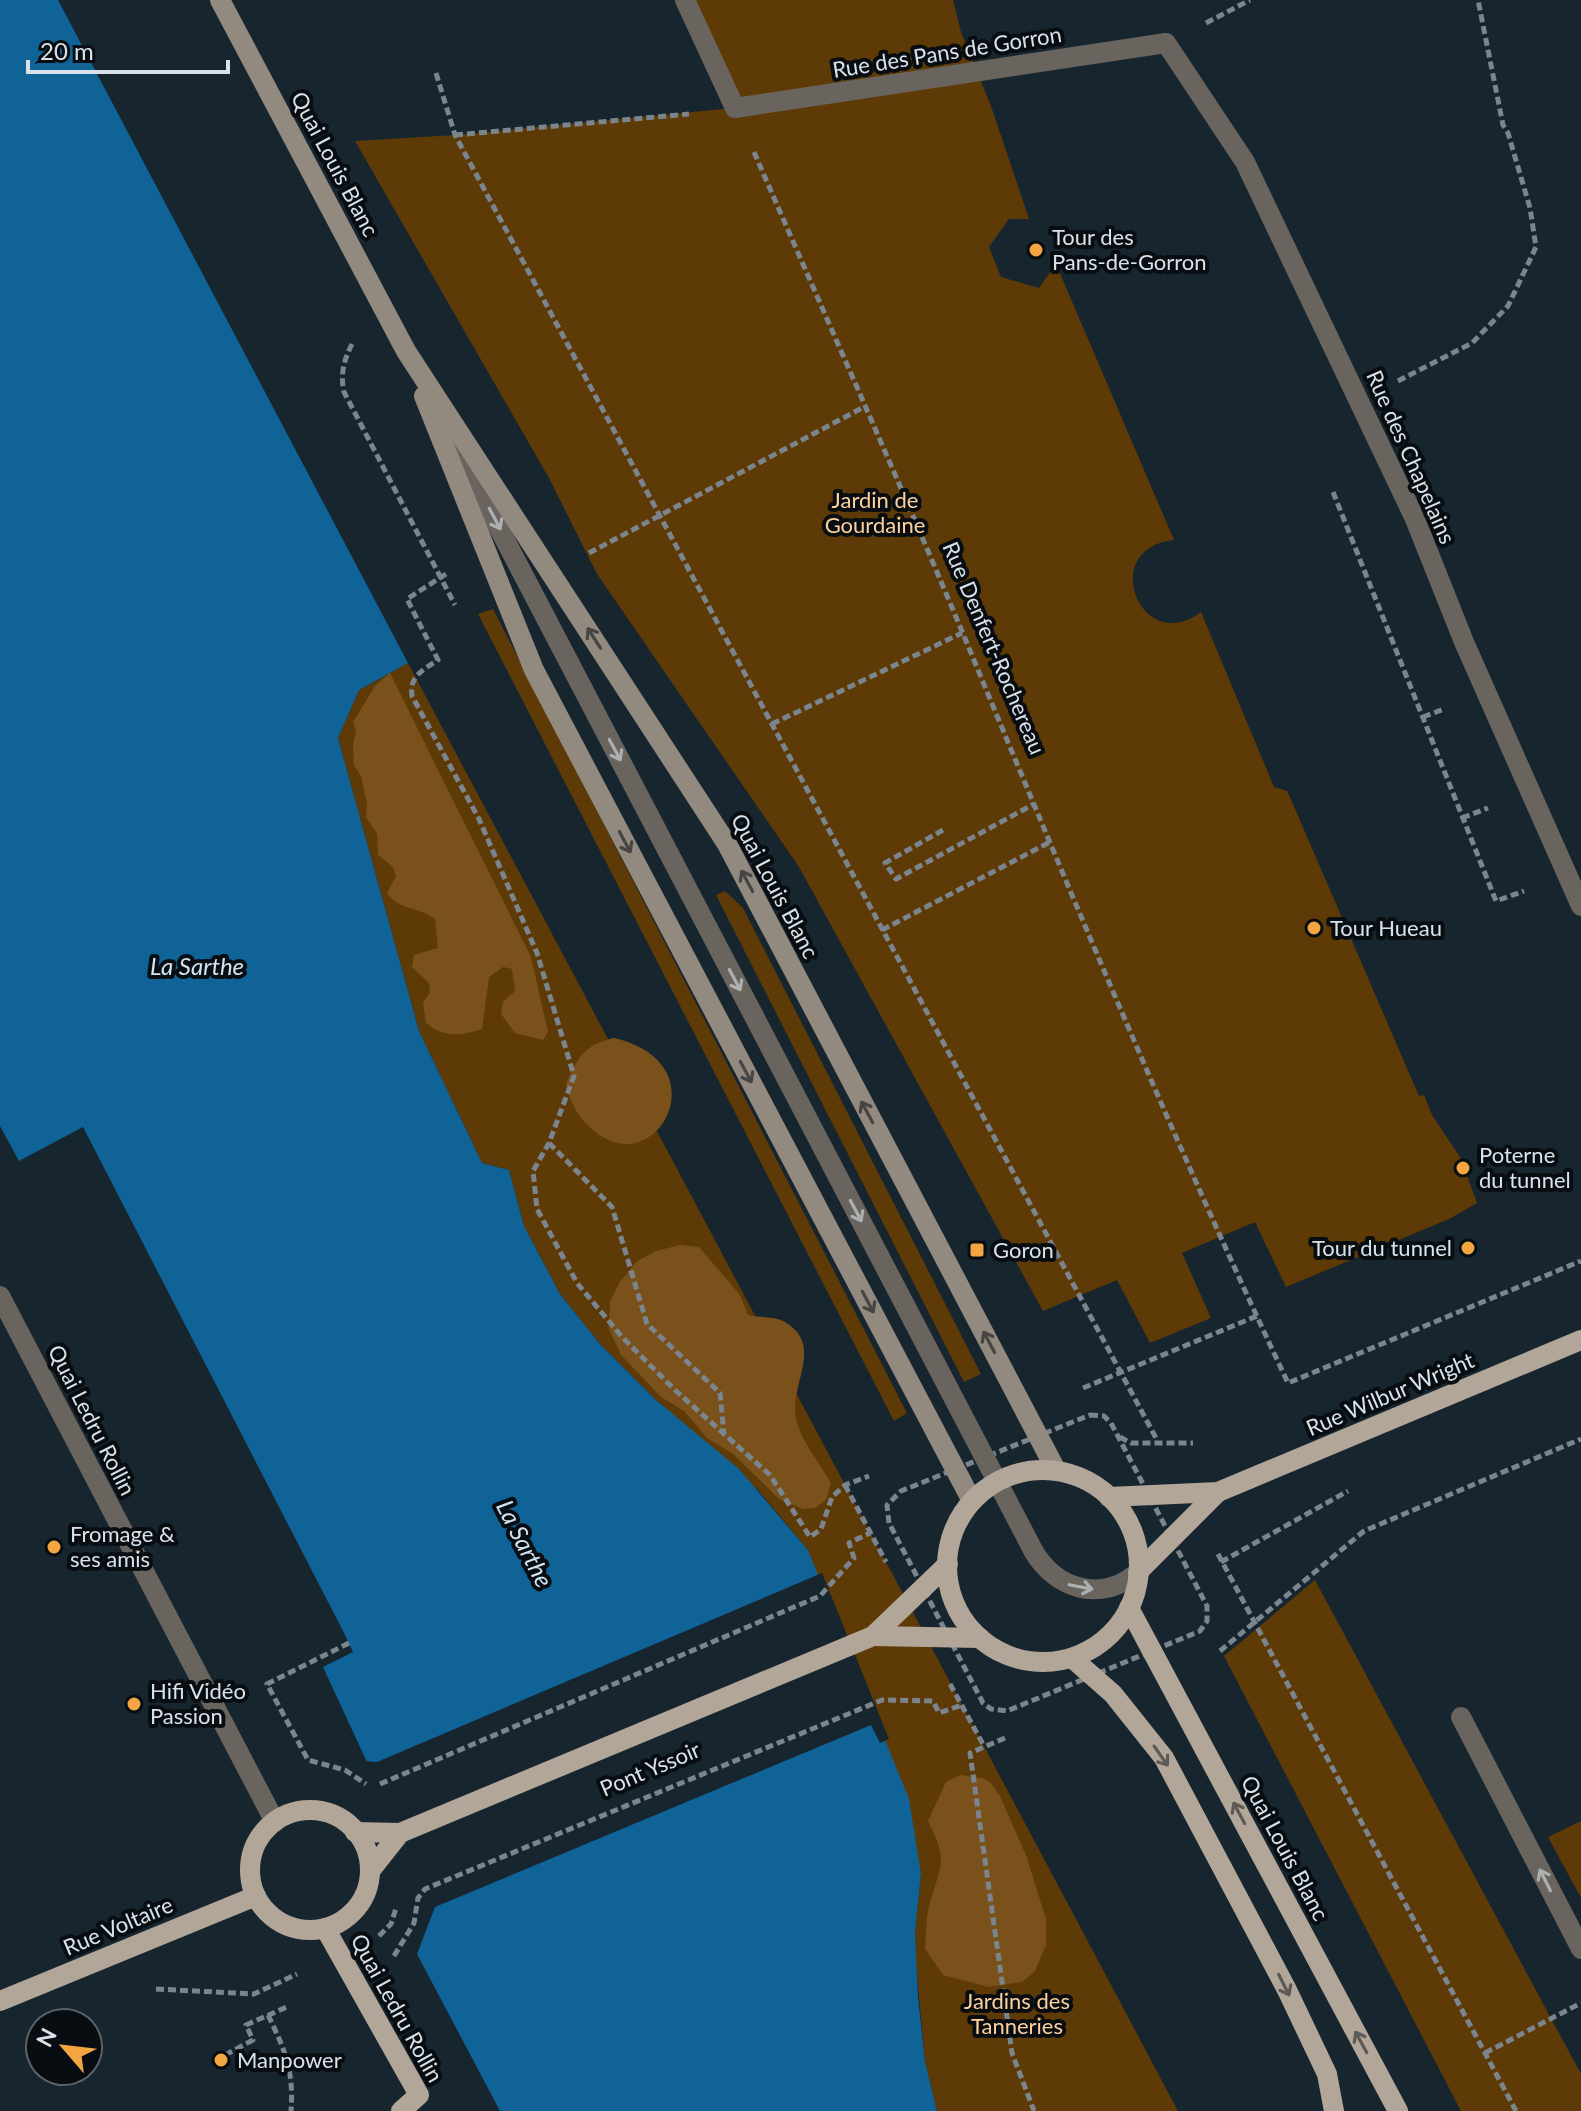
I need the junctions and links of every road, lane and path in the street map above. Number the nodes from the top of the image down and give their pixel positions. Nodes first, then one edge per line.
1 (220, 0) edge
2 (685, 0) edge
3 (1478, 0) edge
4 (1166, 43) joint
5 (436, 73) dead end
6 (735, 108) junction
7 (455, 135) junction
8 (406, 351) junction
9 (344, 392) dead end
10 (1360, 401) junction
11 (864, 407) junction
12 (1333, 492) dead end
13 (659, 516) junction
14 (490, 559) junction
15 (551, 573) junction
16 (440, 576) junction
17 (458, 612) dead end
18 (962, 633) junction
19 (1448, 708) dead end
20 (1423, 717) junction
21 (772, 724) junction
22 (1034, 804) junction
23 (1480, 811) dead end
24 (1462, 818) junction
25 (943, 830) dead end
26 (1050, 842) junction
27 (1496, 901) dead end
28 (1581, 906) edge
29 (882, 930) junction
30 (549, 1143) junction
31 (1581, 1261) edge
32 (0, 1296) edge
33 (1257, 1316) junction
34 (1581, 1340) edge
35 (1120, 1372) junction
36 (1083, 1388) dead end
37 (1088, 1416) dead end
38 (724, 1434) junction
39 (1156, 1438) dead end
40 (1581, 1439) edge
41 (1139, 1443) dead end
42 (1056, 1470) junction
43 (869, 1476) dead end
44 (998, 1481) junction
45 (845, 1485) junction
46 (912, 1486) dead end
47 (1218, 1492) junction
48 (1344, 1493) dead end
49 (1109, 1497) junction
50 (972, 1501) junction
51 (889, 1523) dead end
52 (870, 1533) junction
53 (1217, 1553) dead end
54 (1222, 1561) junction
55 (948, 1564) junction
56 (1214, 1565) dead end
57 (888, 1567) dead end
58 (1138, 1572) junction
59 (1201, 1579) dead end
60 (1201, 1596) dead end
61 (1205, 1604) dead end
62 (1129, 1608) junction
63 (1254, 1622) junction
64 (1195, 1634) dead end
65 (873, 1636) junction
66 (980, 1638) junction
67 (349, 1643) dead end
68 (1220, 1651) dead end
69 (1072, 1658) junction
70 (946, 1677) dead end
71 (981, 1699) dead end
72 (962, 1705) junction
73 (1007, 1711) dead end
74 (1461, 1717) dead end
75 (1005, 1738) dead end
76 (984, 1746) junction
77 (275, 1822) junction
78 (355, 1832) junction
79 (400, 1833) junction
80 (370, 1871) junction
81 (256, 1896) junction
82 (325, 1928) junction
83 (1581, 1949) edge
84 (394, 1956) dead end
85 (148, 1989) dead end
86 (254, 1994) dead end
87 (0, 2001) edge
88 (1581, 2003) edge
89 (289, 2006) dead end
90 (268, 2015) junction
91 (1485, 2053) junction
92 (225, 2055) dead end
93 (423, 2103) edge
94 (291, 2111) edge
95 (401, 2111) edge
96 (1034, 2111) edge
97 (1334, 2111) edge
98 (1398, 2111) edge
99 (1516, 2111) edge

1 - 8 main road, Quai Louis Blanc
2 - 6 street
3 - 10 path
4 - 6 street, Rue des Pans de Gorron
4 - 10 street, Rue des Chapelains
5 - 7 path
6 - 7 path
6 - 11 path, Rue Denfert-Rochereau
7 - 13 path
8 - 14 main road, Quai Louis Blanc
8 - 15 main road, Quai Louis Blanc
8 -> 44 street, Quai Louis Blanc
9 - 16 path
10 - 28 street, Rue des Chapelains
11 - 13 path
11 - 18 path, Rue Denfert-Rochereau
12 - 20 path
13 - 15 path
13 - 21 path
14 - 16 path
14 -> 50 main road, Quai Louis Blanc
42 -> 15 main road, Quai Louis Blanc
16 - 17 path
16 - 30 path
18 - 21 path
18 - 22 path, Rue Denfert-Rochereau
19 - 20 path
20 - 24 path
21 - 29 path
22 - 25 path
22 - 26 path, Rue Denfert-Rochereau
23 - 24 path
24 - 27 path
26 - 29 path
26 - 33 path, Rue Denfert-Rochereau
29 - 35 path
30 - 38 path
30 - 38 path
31 - 33 path, Rue Denfert-Rochereau
32 - 77 street, Quai Ledru Rollin
33 - 35 path
34 - 47 main road, Rue Wilbur Wright
35 - 36 path
35 - 39 path
37 - 41 path
38 - 45 path
40 - 63 path
42 - 44 main road
42 - 49 main road
43 - 45 path
44 - 50 main road
44 -> 58 street, Quai Louis Blanc
45 - 52 path
46 - 51 path
47 - 49 main road, Rue Wilbur Wright
47 - 58 main road, Rue Wilbur Wright
48 - 54 path
49 - 58 main road
50 - 55 main road
52 - 57 path
52 - 67 path
53 - 54 path
54 - 56 path
54 - 63 path
55 - 65 main road, Pont Yssoir
55 - 66 main road
58 - 62 main road
59 - 60 path
61 - 64 path
62 - 69 main road
98 -> 62 main road, Quai Louis Blanc
63 - 68 path
63 - 91 path
65 - 66 main road, Pont Yssoir
65 - 79 main road, Pont Yssoir
66 - 69 main road
69 -> 97 main road
70 - 72 path
71 - 73 path
72 - 76 path
72 - 84 path, Pont Yssoir
83 -> 74 street
75 - 76 path
76 - 96 path
77 - 78 main road
77 - 81 main road
78 - 79 main road, Pont Yssoir
78 - 80 main road
79 - 80 main road, Pont Yssoir
80 - 82 main road, Quai Ledru Rollin
81 - 82 main road, Quai Ledru Rollin
81 - 87 main road, Rue Voltaire
82 - 93 main road, Quai Ledru Rollin
85 - 86 path
88 - 91 path
89 - 90 path
90 - 92 path
90 - 94 path
91 - 99 path
93 - 95 main road

